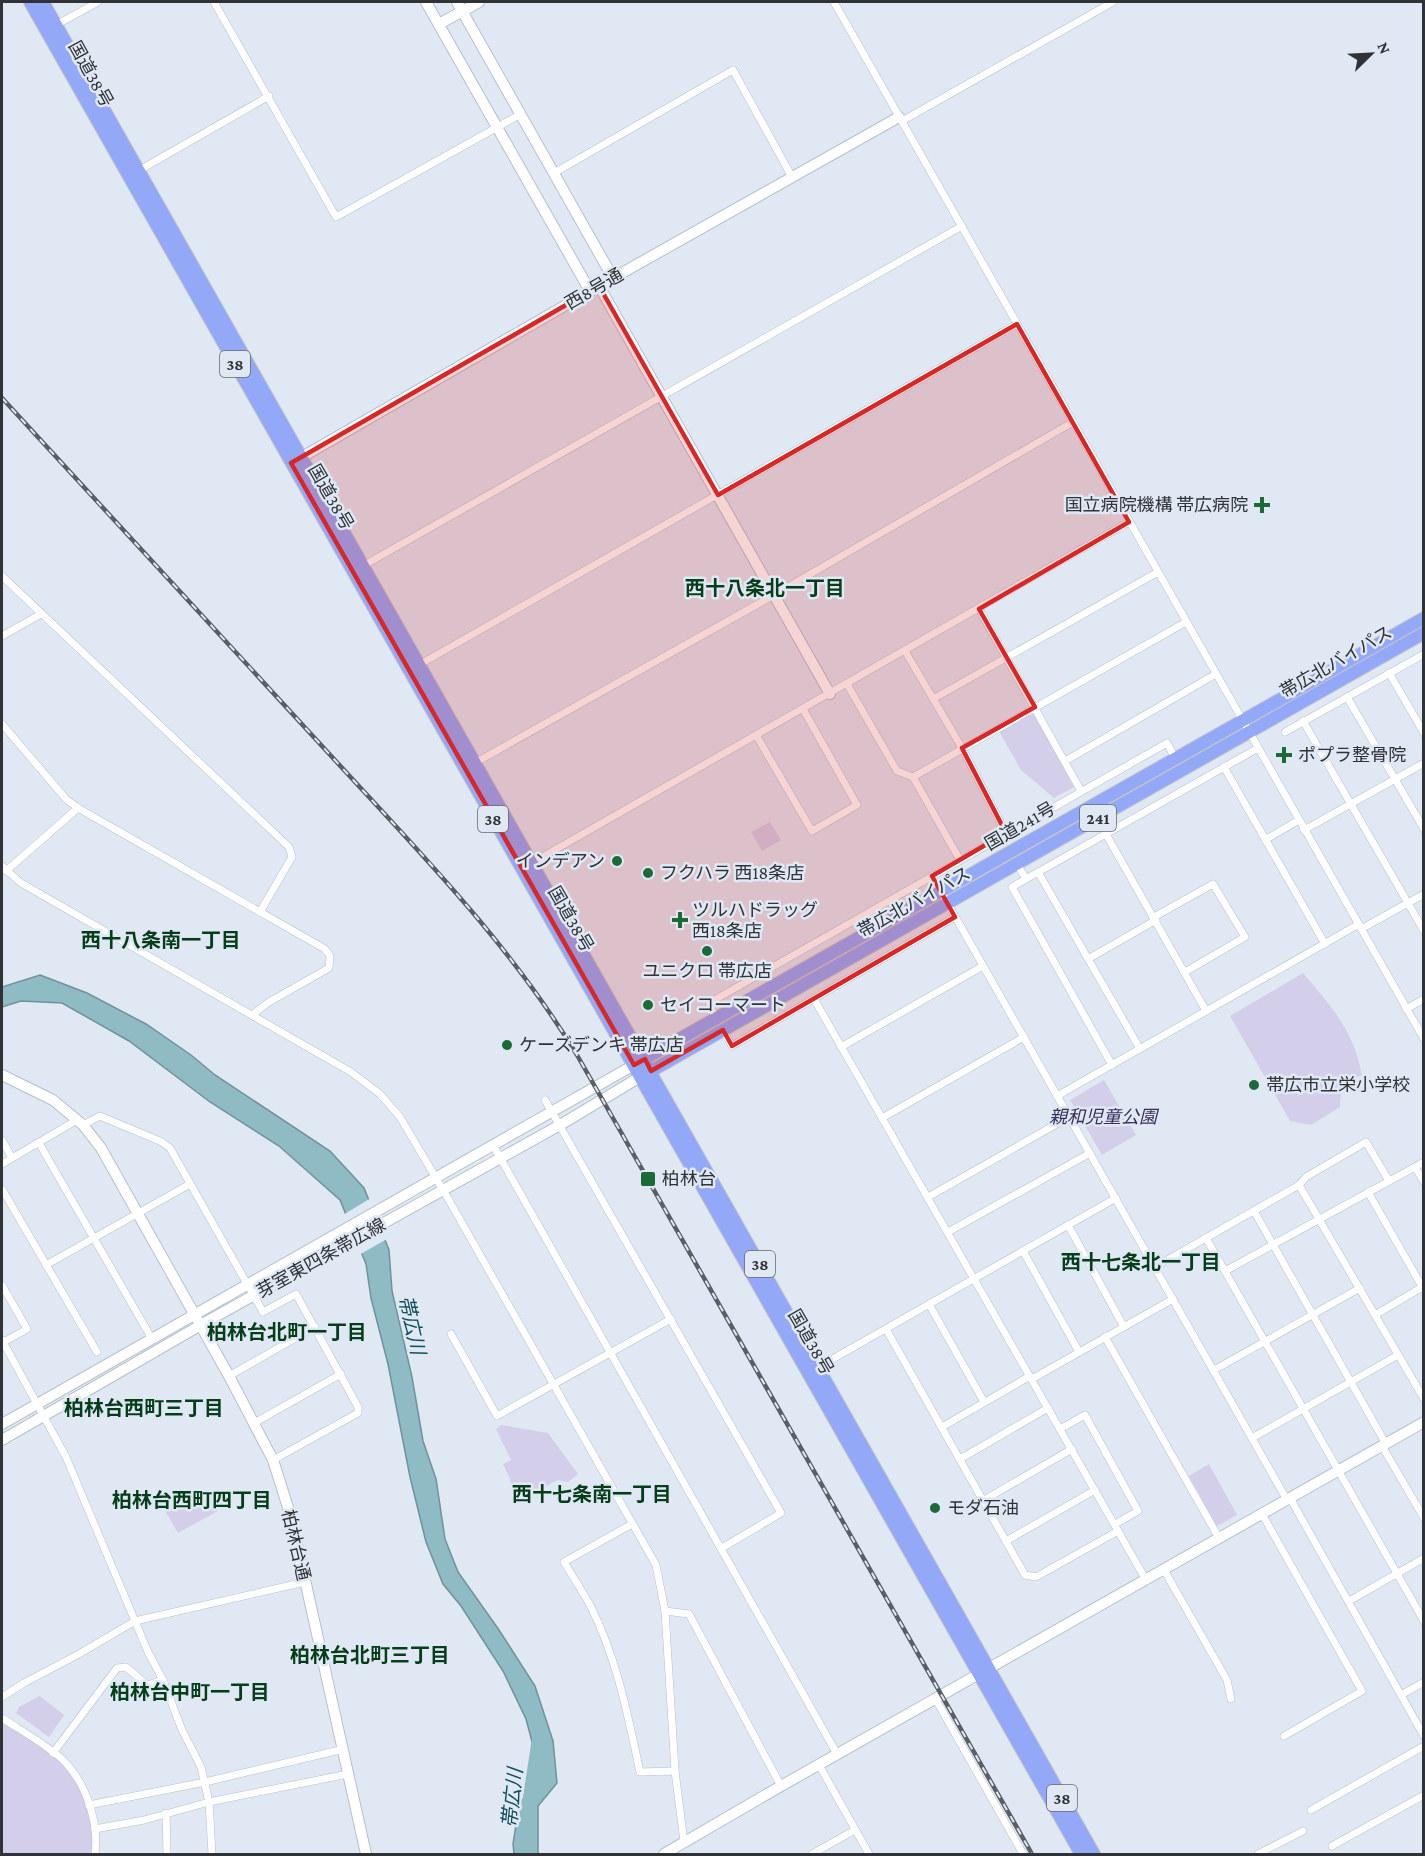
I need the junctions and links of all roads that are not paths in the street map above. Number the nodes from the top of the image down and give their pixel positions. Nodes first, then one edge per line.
1 (30, 2) edge
2 (43, 2) edge
3 (98, 2) edge
4 (214, 2) edge
5 (426, 2) edge
6 (479, 2) edge
7 (834, 2) edge
8 (1113, 2) edge
9 (459, 6) edge
10 (439, 24) junction
11 (51, 28) junction
12 (268, 96) junction
13 (521, 114) junction
14 (901, 119) junction
15 (497, 127) junction
16 (134, 173) junction
17 (554, 173) junction
18 (792, 177) junction
19 (962, 226) junction
20 (614, 278) junction
21 (595, 289) junction
22 (1017, 324) junction
23 (662, 396) junction
24 (1073, 422) junction
25 (296, 460) junction
26 (718, 495) junction
27 (1130, 522) junction
28 (359, 569) junction
29 (1158, 572) junction
30 (2, 576) edge
31 (774, 596) junction
32 (979, 609) junction
33 (41, 614) junction
34 (1424, 618) edge
35 (1186, 622) junction
36 (1424, 633) edge
37 (2, 636) edge
38 (905, 651) junction
39 (1424, 654) edge
40 (1007, 657) junction
41 (415, 667) junction
42 (1389, 673) junction
43 (1216, 674) junction
44 (847, 684) junction
45 (830, 694) junction
46 (1312, 696) junction
47 (1347, 697) junction
48 (933, 699) junction
49 (1035, 707) junction
50 (803, 709) junction
51 (1322, 711) junction
52 (1242, 720) junction
53 (1303, 721) junction
54 (2, 724) edge
55 (1249, 732) junction
56 (1285, 732) dead end
57 (1424, 733) edge
58 (756, 735) junction
59 (962, 748) junction
60 (1258, 748) junction
61 (1175, 758) junction
62 (1065, 761) junction
63 (1424, 763) edge
64 (471, 766) junction
65 (1224, 767) junction
66 (913, 777) junction
67 (1395, 779) junction
68 (1081, 791) junction
69 (1351, 804) junction
70 (78, 808) junction
71 (1299, 820) junction
72 (1304, 830) junction
73 (1424, 830) edge
74 (1006, 833) junction
75 (1106, 834) junction
76 (1265, 840) junction
77 (960, 860) junction
78 (1017, 864) junction
79 (527, 865) junction
80 (4, 868) edge
81 (1038, 872) junction
82 (932, 876) junction
83 (1026, 879) junction
84 (940, 892) junction
85 (1424, 894) edge
86 (1408, 903) junction
87 (947, 904) junction
88 (260, 912) junction
89 (955, 916) junction
90 (1155, 919) junction
91 (1360, 927) junction
92 (1424, 931) edge
93 (1325, 944) junction
94 (1088, 959) junction
95 (983, 966) junction
96 (1185, 972) junction
97 (814, 999) junction
98 (1424, 999) edge
99 (1406, 1009) junction
100 (1206, 1011) junction
101 (252, 1015) junction
102 (716, 1018) junction
103 (723, 1030) junction
104 (1024, 1037) junction
105 (1424, 1039) edge
106 (841, 1047) junction
107 (1140, 1049) junction
108 (639, 1062) junction
109 (1113, 1065) junction
110 (646, 1074) junction
111 (2, 1075) edge
112 (1057, 1096) junction
113 (545, 1100) dead end
114 (552, 1111) junction
115 (1069, 1117) junction
116 (882, 1118) junction
117 (80, 1122) junction
118 (560, 1125) junction
119 (2, 1140) edge
120 (39, 1143) junction
121 (494, 1145) junction
122 (1090, 1153) junction
123 (501, 1157) junction
124 (12, 1158) junction
125 (1424, 1162) edge
126 (2, 1164) edge
127 (1415, 1167) junction
128 (436, 1178) junction
129 (1389, 1181) junction
130 (1424, 1182) edge
131 (190, 1184) junction
132 (1299, 1185) junction
133 (2, 1189) edge
134 (443, 1189) junction
135 (1368, 1192) junction
136 (928, 1197) junction
137 (1116, 1198) junction
138 (1254, 1211) junction
139 (138, 1213) junction
140 (1319, 1218) junction
141 (1068, 1225) junction
142 (948, 1232) junction
143 (94, 1238) junction
144 (1206, 1238) junction
145 (1273, 1243) junction
146 (1023, 1251) junction
147 (46, 1265) junction
148 (1155, 1267) junction
149 (1225, 1271) junction
150 (974, 1278) junction
151 (2, 1285) edge
152 (248, 1285) junction
153 (1360, 1288) junction
154 (1423, 1288) edge
155 (254, 1296) junction
156 (1173, 1299) junction
157 (929, 1304) junction
158 (1313, 1314) junction
159 (1375, 1315) junction
160 (194, 1316) junction
161 (670, 1319) junction
162 (200, 1326) junction
163 (315, 1327) junction
164 (1124, 1327) junction
165 (886, 1329) junction
166 (451, 1334) dead end
167 (1105, 1337) junction
168 (152, 1339) junction
169 (1266, 1341) junction
170 (2, 1342) edge
171 (611, 1351) junction
172 (97, 1352) dead end
173 (1079, 1352) junction
174 (1398, 1355) junction
175 (813, 1370) junction
176 (1214, 1370) junction
177 (341, 1374) junction
178 (228, 1376) junction
179 (1031, 1378) junction
180 (1351, 1382) junction
181 (553, 1384) junction
182 (1424, 1399) edge
183 (984, 1402) junction
184 (37, 1404) junction
185 (1048, 1408) junction
186 (1303, 1408) junction
187 (44, 1416) junction
188 (1424, 1422) edge
189 (254, 1423) junction
190 (2, 1424) edge
191 (942, 1427) junction
192 (1060, 1429) junction
193 (1252, 1438) junction
194 (2, 1440) edge
195 (1384, 1445) junction
196 (1072, 1449) junction
197 (960, 1458) junction
198 (273, 1460) junction
199 (1338, 1471) junction
200 (1095, 1490) junction
201 (1289, 1499) junction
202 (984, 1500) junction
203 (1262, 1514) junction
204 (1424, 1518) edge
205 (632, 1524) junction
206 (1116, 1528) junction
207 (1219, 1538) junction
208 (1006, 1540) junction
209 (722, 1548) junction
210 (1424, 1558) edge
211 (1164, 1570) junction
212 (1397, 1573) junction
213 (1146, 1580) junction
214 (305, 1582) junction
215 (1349, 1601) junction
216 (665, 1611) junction
217 (1424, 1620) edge
218 (135, 1621) junction
219 (984, 1671) junction
220 (163, 1680) junction
221 (1424, 1682) edge
222 (1401, 1695) junction
223 (2, 1697) edge
224 (935, 1698) junction
225 (1231, 1699) dead end
226 (2, 1718) edge
227 (1423, 1733) edge
228 (1284, 1736) dead end
229 (1424, 1746) edge
230 (344, 1749) junction
231 (53, 1753) junction
232 (837, 1754) junction
233 (819, 1765) junction
234 (675, 1771) junction
235 (348, 1774) junction
236 (205, 1782) junction
237 (781, 1786) junction
238 (1424, 1795) edge
239 (209, 1802) junction
240 (89, 1805) junction
241 (1311, 1810) dead end
242 (166, 1813) junction
243 (95, 1829) junction
244 (855, 1830) junction
245 (1303, 1831) dead end
246 (684, 1842) junction
247 (1332, 1846) dead end
248 (95, 1854) edge
249 (167, 1854) edge
250 (212, 1854) edge
251 (366, 1854) edge
252 (664, 1854) edge
253 (688, 1854) edge
254 (812, 1854) edge
255 (869, 1854) edge
256 (1023, 1854) edge
257 (1081, 1854) edge
258 (1094, 1854) edge
259 (1258, 1854) edge

1 - 11 highway, 国道38号 / 38
2 - 11 highway, 国道38号 / 38
3 - 11 street
4 - 12 street
5 - 10 street
6 - 9 street
7 - 14 street
8 - 14 street
9 - 10 street
9 - 13 street
10 - 15 street
11 - 16 highway, 国道38号 / 38
12 - 15 street
12 - 16 street
13 - 15 street
13 - 17 street
14 - 18 street, 西8号通
14 - 19 street
15 - 21 street
16 - 25 highway, 国道38号 / 38
17 - 18 street
17 - 20 street
18 - 20 street, 西8号通
19 - 22 street
19 - 23 street
20 - 21 street, 西8号通
21 - 23 street
21 - 25 street, 西8号通
22 - 24 street
22 - 26 street
23 - 26 street
23 - 28 street
24 - 27 street
24 - 31 street
25 - 28 highway, 国道38号 / 38
26 - 31 street
26 - 41 street
27 - 29 street
27 - 32 street
28 - 41 highway, 国道38号 / 38
29 - 35 street
29 - 40 street
30 - 33 street
31 - 45 street
31 - 64 street
32 - 38 street
32 - 40 street
33 - 37 street
33 - 88 street
34 - 52 highway, 国道241号 / 241
35 - 43 street
35 - 49 street
36 - 46 highway, 帯広北バイパス / 241
38 - 44 street
38 - 48 street
39 - 42 street
40 - 48 street
40 - 49 street
41 - 64 highway, 国道38号 / 38
42 - 47 street
42 - 57 street
43 - 52 street
43 - 62 street
44 - 45 street
44 - 66 street
45 - 50 street
46 - 51 street
46 - 55 highway, 帯広北バイパス / 241
47 - 51 street
47 - 67 street
48 - 59 street
49 - 59 street
49 - 62 street
50 - 58 street
50 - 58 street
51 - 53 street
52 - 55 street
52 - 61 highway, 国道241号 / 241
53 - 56 street
53 - 69 street
54 - 70 street
55 - 60 street
55 - 78 highway, 帯広北バイパス / 241
58 - 79 street
59 - 66 street
59 - 74 street
60 - 65 street
60 - 71 street
61 - 68 street
61 - 84 highway, 国道241号 / 241
62 - 68 street
63 - 67 street
64 - 79 highway, 国道38号 / 38
65 - 75 street
65 - 76 street
66 - 77 street
67 - 69 street
67 - 73 street
68 - 74 street
69 - 72 street
69 - 86 street
70 - 80 street
70 - 88 street
71 - 72 street
71 - 76 street
72 - 91 street
74 - 77 street
75 - 81 street
75 - 90 street
76 - 93 street
77 - 82 street
78 - 83 street
78 - 87 highway, 帯広北バイパス / 241
79 - 108 highway, 国道38号 / 38
80 - 101 street
81 - 83 street
81 - 94 street
82 - 84 street
82 - 102 street
83 - 109 street
84 - 87 street
84 - 102 highway, 国道241号 / 241
85 - 86 street
86 - 91 street
86 - 92 street
87 - 89 street
87 - 103 highway, 帯広北バイパス / 241
88 - 101 street
89 - 95 street
89 - 97 street
90 - 94 street
90 - 96 street
90 - 96 street
91 - 93 street
91 - 99 street
93 - 100 street
94 - 107 street
95 - 104 street
95 - 106 street
96 - 100 street
97 - 103 street
97 - 106 street
98 - 99 street
99 - 105 street
100 - 107 street
101 - 128 street
102 - 108 highway, 国道241号 / 241
103 - 110 highway, 帯広北バイパス / 241
104 - 112 street
104 - 116 street
106 - 116 street
107 - 109 street
108 - 110 highway, 国道38号 / 38
108 - 114 street, 芽室東四条帯広線
109 - 112 street
110 - 118 street, 芽室東四条帯広線
110 - 175 highway, 国道38号 / 38
111 - 117 street, 柏林台通
112 - 115 street
113 - 114 street
114 - 118 street
114 - 121 street, 芽室東四条帯広線
115 - 122 street
115 - 136 street
116 - 136 street
117 - 120 street
117 - 131 street
117 - 139 street, 柏林台通
118 - 123 street, 芽室東四条帯広線
118 - 161 street
119 - 124 street
120 - 124 street
120 - 143 street
121 - 123 street
121 - 128 street, 芽室東四条帯広線
122 - 137 street
122 - 142 street
123 - 134 street, 芽室東四条帯広線
123 - 171 street
124 - 126 street
125 - 127 street
127 - 129 street
127 - 130 street
128 - 134 street
128 - 152 street, 芽室東四条帯広線
129 - 132 street
129 - 135 street
131 - 139 street
131 - 152 street
132 - 138 street
132 - 140 street
133 - 147 street
134 - 155 street, 芽室東四条帯広線
134 - 181 street
135 - 140 street
135 - 154 street
136 - 142 street
137 - 141 street
137 - 148 street
138 - 144 street
138 - 145 street
139 - 143 street
139 - 160 street, 柏林台通
140 - 145 street
140 - 153 street
141 - 146 street
141 - 164 street
142 - 150 street
143 - 147 street
143 - 168 street
144 - 148 street
144 - 149 street
145 - 149 street
145 - 158 street
146 - 150 street
146 - 173 street
147 - 172 street
148 - 156 street
149 - 169 street
150 - 157 street
150 - 179 street
151 - 170 street
152 - 155 street
152 - 160 street, 芽室東四条帯広線
153 - 158 street
153 - 159 street
154 - 159 street
155 - 162 street, 芽室東四条帯広線
155 - 163 street
156 - 164 street
156 - 176 street
157 - 165 street
157 - 183 street
158 - 169 street
158 - 180 street
159 - 174 street
160 - 162 street, 柏林台通
160 - 168 street, 芽室東四条帯広線
161 - 171 street
161 - 209 street
162 - 178 street, 柏林台通
162 - 187 street, 芽室東四条帯広線
163 - 177 street
163 - 178 street
164 - 167 street
165 - 175 street
165 - 191 street
166 - 181 street
167 - 173 street
167 - 207 street
168 - 184 street, 芽室東四条帯広線
169 - 176 street
169 - 186 street
170 - 184 street
171 - 181 street
171 - 209 street
173 - 179 street
174 - 180 street
174 - 182 street
175 - 219 highway, 国道38号 / 38
176 - 193 street
177 - 189 street
177 - 198 street
178 - 189 street, 柏林台通
179 - 183 street
179 - 185 street
180 - 186 street
180 - 195 street
181 - 205 street
183 - 191 street
184 - 187 street
184 - 190 street, 芽室東四条帯広線
185 - 192 street
185 - 197 street
186 - 193 street
186 - 199 street
187 - 194 street, 芽室東四条帯広線
187 - 218 street
188 - 195 street
189 - 198 street, 柏林台通
191 - 197 street
192 - 196 street
192 - 206 street
193 - 201 street
195 - 199 street
195 - 204 street
196 - 200 street
196 - 202 street
197 - 202 street
198 - 214 street, 柏林台通
199 - 201 street
199 - 212 street
200 - 206 street
200 - 208 street
201 - 203 street
201 - 215 street
202 - 208 street
203 - 207 street
203 - 228 street
205 - 216 street
205 - 234 street
206 - 208 street
206 - 213 street
207 - 211 street
209 - 232 street
210 - 212 street
211 - 213 street
211 - 225 street
212 - 215 street
212 - 217 street
213 - 219 street
214 - 218 street
214 - 230 street, 柏林台通
215 - 222 street
216 - 234 street
216 - 237 street
218 - 220 street
218 - 223 street
219 - 224 street
219 - 257 highway, 国道38号 / 38
219 - 258 highway, 国道38号 / 38
220 - 231 street
220 - 236 street
221 - 222 street
222 - 227 street
224 - 232 street
224 - 256 street
226 - 231 street
229 - 241 street
230 - 235 street, 柏林台通
230 - 236 street
231 - 240 street
232 - 233 street
233 - 237 street
233 - 244 street
234 - 246 street
235 - 239 street
235 - 251 street, 柏林台通
236 - 239 street
236 - 240 street
237 - 246 street
238 - 247 street
239 - 242 street
239 - 250 street
240 - 243 street
242 - 243 street
242 - 249 street
243 - 248 street
244 - 254 street
244 - 255 street
245 - 259 street
246 - 252 street
246 - 253 street

